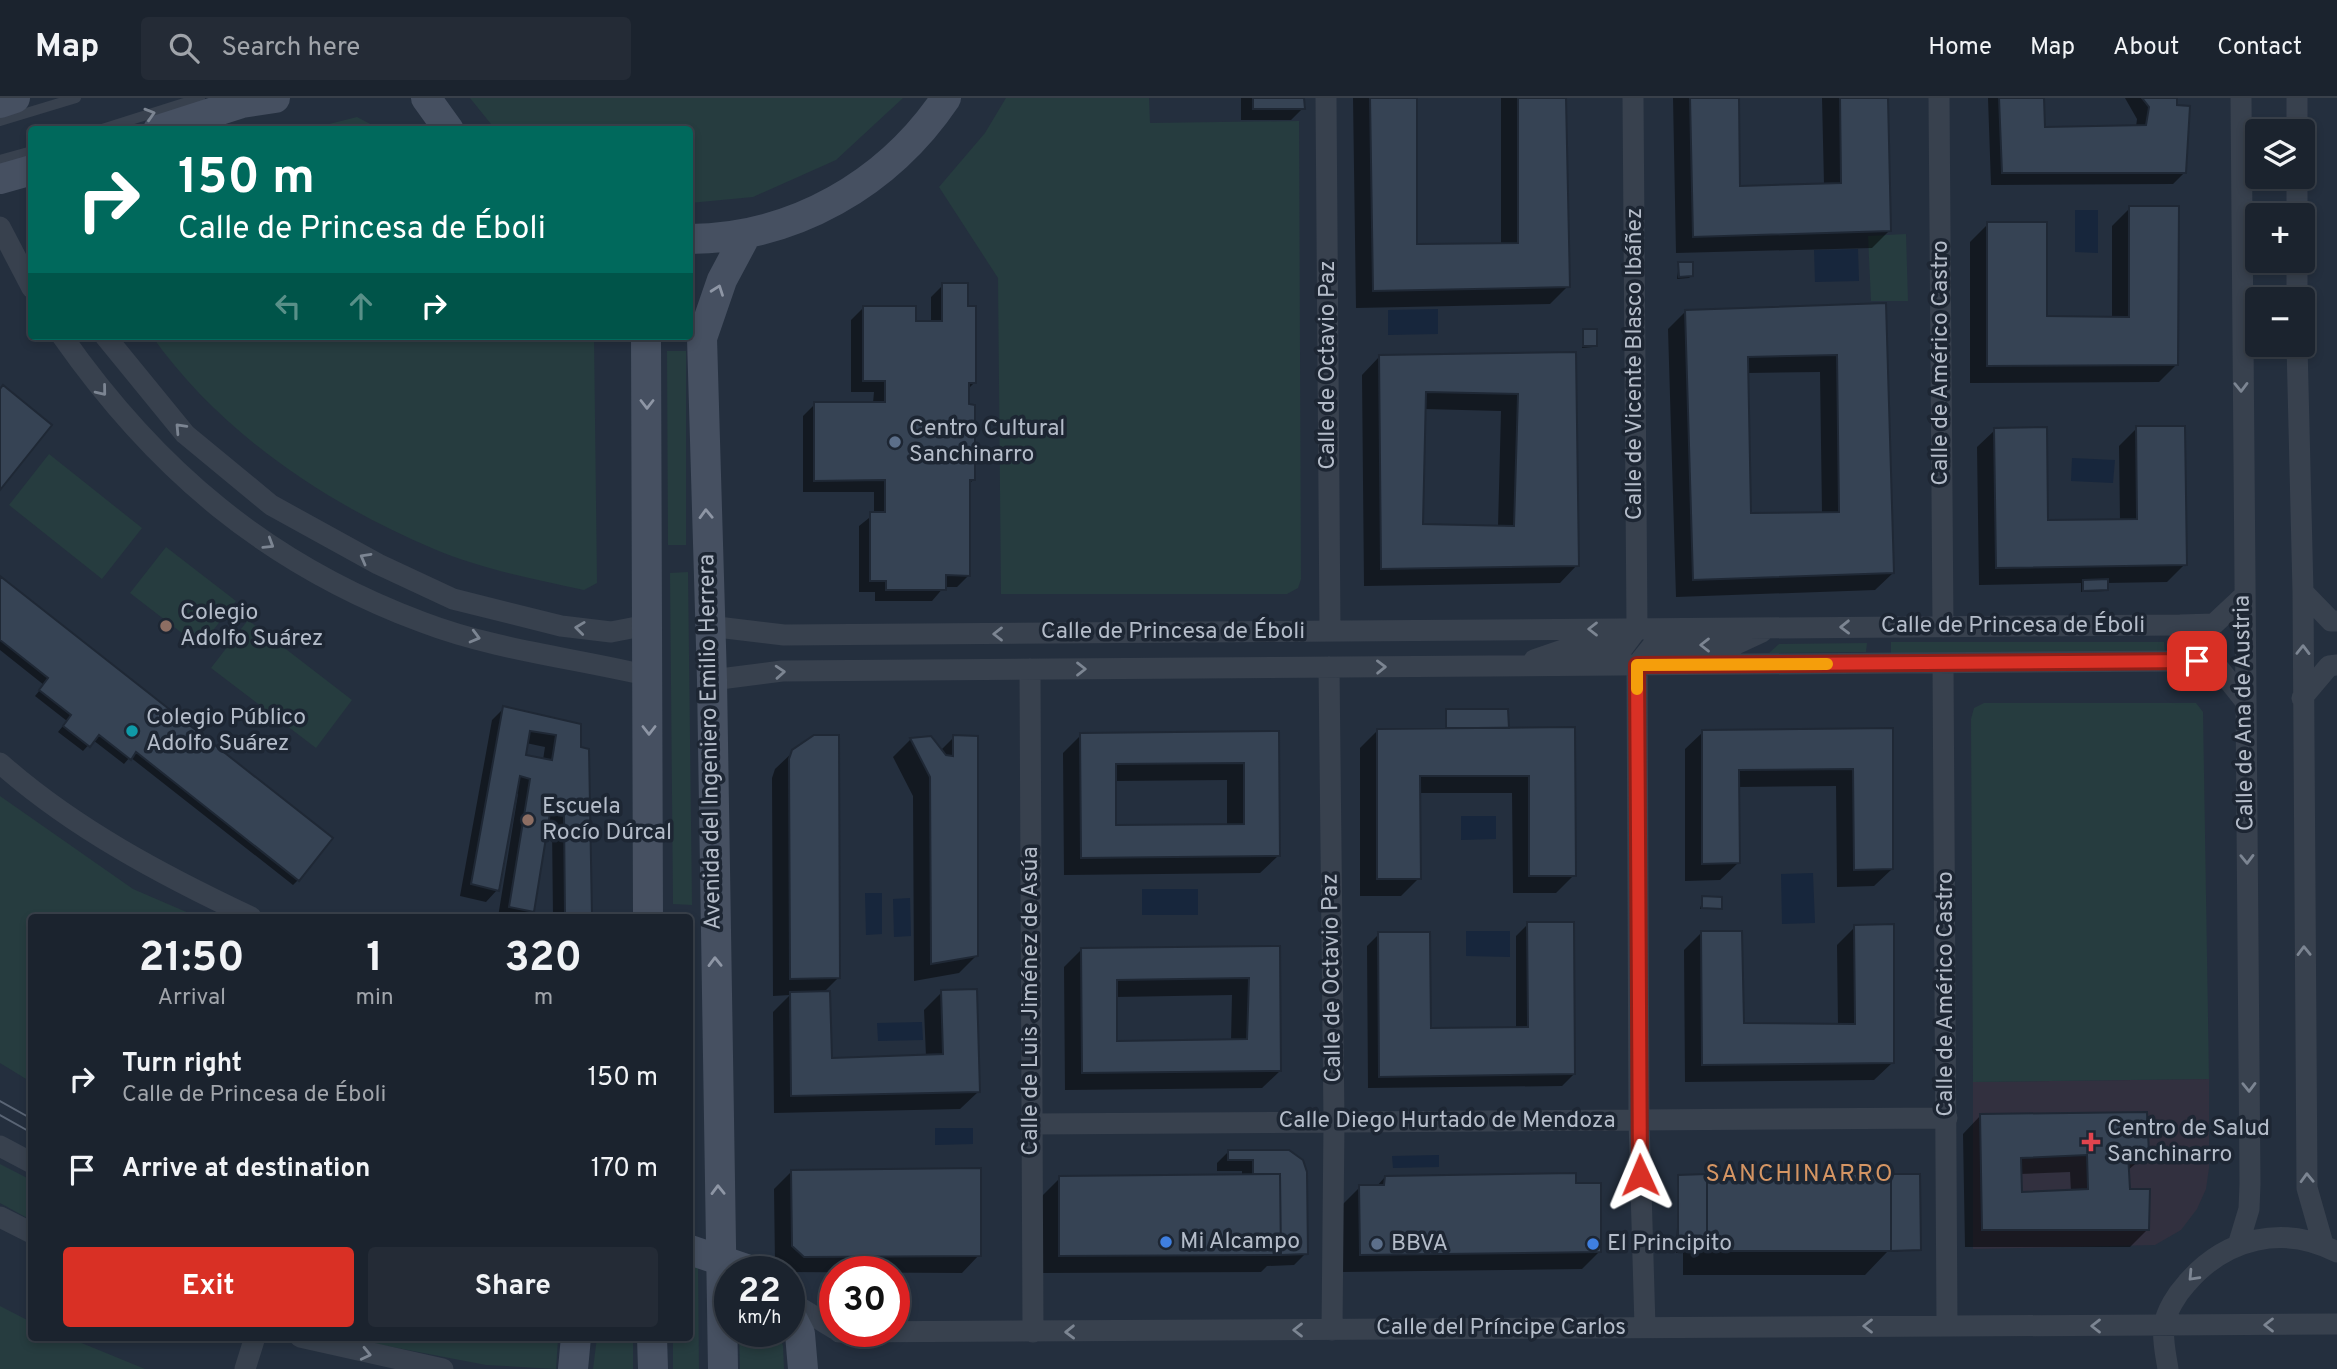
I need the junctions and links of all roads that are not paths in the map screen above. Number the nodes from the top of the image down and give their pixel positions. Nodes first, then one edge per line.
1 (15, 98) edge
2 (76, 98) edge
3 (200, 98) edge
4 (275, 98) edge
5 (946, 98) edge
6 (1326, 98) edge
7 (1633, 98) edge
8 (1939, 98) edge
9 (2241, 98) edge
10 (2297, 98) edge
11 (424, 100) edge
12 (0, 103) edge
13 (2297, 119) edge
14 (0, 121) edge
15 (112, 126) edge
16 (170, 126) edge
17 (446, 126) edge
18 (28, 151) edge
19 (0, 160) edge
20 (28, 171) edge
21 (0, 179) edge
22 (0, 227) edge
23 (746, 235) junction
24 (693, 239) edge
25 (28, 280) edge
26 (65, 340) edge
27 (108, 340) edge
28 (646, 340) edge
29 (2297, 357) edge
30 (2303, 592) junction
31 (2245, 595) junction
32 (2337, 621) edge
33 (648, 625) junction
34 (709, 626) junction
35 (1942, 627) junction
36 (1770, 628) junction
37 (1637, 629) junction
38 (1330, 631) junction
39 (1943, 663) junction
40 (1518, 665) junction
41 (1637, 665) junction
42 (2337, 665) edge
43 (1329, 667) junction
44 (1030, 669) junction
45 (649, 677) junction
46 (712, 680) junction
47 (2302, 698) junction
48 (2245, 701) junction
49 (0, 763) edge
50 (245, 914) edge
51 (648, 914) edge
52 (1947, 1118) junction
53 (1639, 1120) junction
54 (1334, 1122) junction
55 (1032, 1124) junction
56 (0, 1146) edge
57 (28, 1161) edge
58 (3, 1225) edge
59 (28, 1232) edge
60 (2239, 1242) junction
61 (2330, 1248) edge
62 (693, 1251) edge
63 (719, 1256) edge
64 (714, 1257) edge
65 (2337, 1324) edge
66 (1947, 1326) junction
67 (2164, 1326) junction
68 (1645, 1327) junction
69 (1332, 1330) junction
70 (910, 1331) edge
71 (1032, 1332) junction
72 (254, 1341) edge
73 (318, 1341) edge
74 (576, 1341) edge
75 (652, 1341) edge
76 (722, 1347) edge
77 (801, 1347) edge
78 (245, 1369) edge
79 (443, 1369) edge
80 (573, 1369) edge
81 (653, 1369) edge
82 (723, 1369) edge
83 (803, 1369) edge
84 (2168, 1369) edge

1 - 12 street
2 - 14 lane
15 -> 3 lane
4 - 16 street
5 - 23 street
6 - 38 street, Calle de Octavio Paz
7 - 37 street, Calle de Vicente Blasco Ibáñez
8 - 35 street, Calle de Américo Castro
9 -> 31 street, Calle de Ana de Austria
10 - 13 street
11 - 17 street
18 - 19 lane
20 - 21 street
22 - 25 street
23 - 24 street
34 -> 23 street, Avenida del Ingeniero Emilio Herrera
26 -> 45 street
33 -> 27 street
28 -> 33 street
29 - 30 street
30 - 32 street
47 -> 30 street
31 - 35 street, Calle de Princesa de Éboli
31 - 48 street, Calle de Ana de Austria
33 - 45 street
38 -> 34 street, Calle de Princesa de Éboli
34 - 46 street, Avenida del Ingeniero Emilio Herrera
35 -> 36 street, Calle de Princesa de Éboli
36 - 37 street, Calle de Princesa de Éboli
36 -> 41 street, Calle de Princesa de Éboli
37 -> 38 street, Calle de Princesa de Éboli
37 - 40 street, Calle de Princesa de Éboli
39 - 41 street, Calle de Princesa de Éboli
39 - 48 street, Calle de Princesa de Éboli
39 - 52 street, Calle de Américo Castro
40 - 41 street, Calle de Princesa de Éboli
43 -> 40 street, Calle de Princesa de Éboli
41 - 53 street
42 - 47 street
44 -> 43 street, Calle de Princesa de Éboli
43 - 54 street, Calle de Octavio Paz
46 -> 44 street, Calle de Princesa de Éboli
44 - 55 street, Calle de Luis Jiménez de Asúa
45 -> 51 street
63 -> 46 street, Avenida del Ingeniero Emilio Herrera
61 -> 47 street
48 -> 60 street, Calle de Ana de Austria
49 - 50 street
52 - 53 street, Calle Diego Hurtado de Mendoza
52 - 66 street, Calle de Américo Castro
53 - 54 street, Calle Diego Hurtado de Mendoza
53 - 68 street
54 - 55 street, Calle Diego Hurtado de Mendoza
54 - 69 street, Calle de Octavio Paz
55 - 71 street, Calle de Luis Jiménez de Asúa
56 - 57 street
58 - 59 street
60 - 61 street
60 -> 67 street
62 - 64 street
65 -> 67 street, Calle del Príncipe Carlos
67 -> 66 street, Calle del Príncipe Carlos
66 -> 68 street, Calle del Príncipe Carlos
67 - 84 street
68 - 69 street, Calle del Príncipe Carlos
69 -> 71 street, Calle del Príncipe Carlos
70 - 71 street, Calle del Príncipe Carlos
72 - 78 street
73 -> 79 street
74 - 80 street
75 - 81 street
76 - 82 street, Avenida del Ingeniero Emilio Herrera
77 - 83 street

